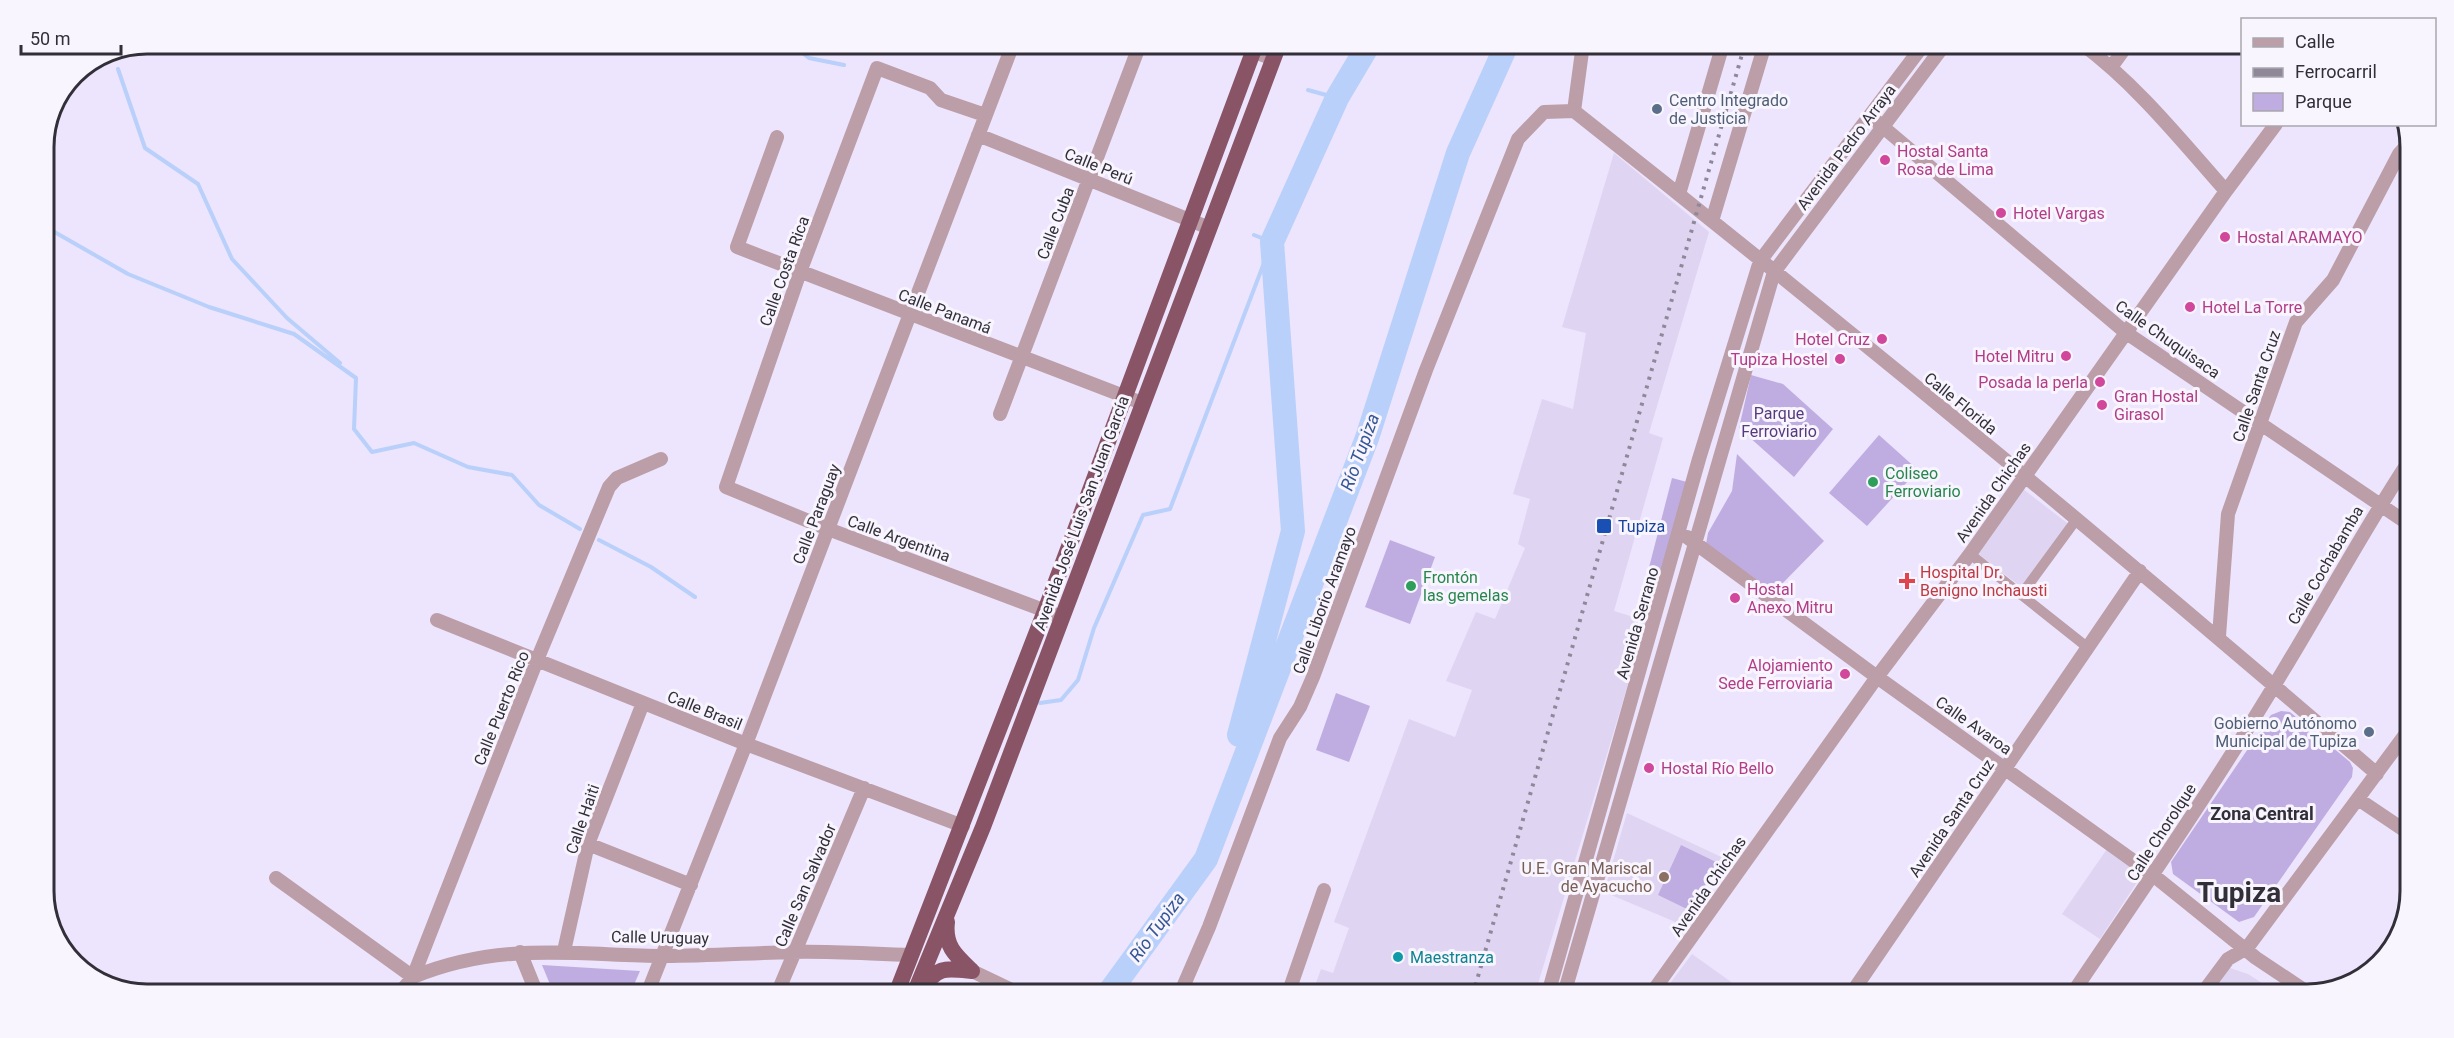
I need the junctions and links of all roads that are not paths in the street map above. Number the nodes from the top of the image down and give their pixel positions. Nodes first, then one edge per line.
1 (1009, 54) edge
2 (1136, 54) edge
3 (1253, 54) edge
4 (1275, 54) edge
5 (1582, 54) edge
6 (1720, 54) edge
7 (1762, 54) edge
8 (1916, 54) edge
9 (1937, 54) edge
10 (2096, 54) edge
11 (2121, 54) edge
12 (2112, 66) junction
13 (1574, 111) junction
14 (986, 115) junction
15 (1870, 116) junction
16 (1882, 125) junction
17 (2275, 126) edge
18 (978, 135) junction
19 (777, 137) dead end
20 (2400, 153) edge
21 (1089, 180) junction
22 (2226, 191) junction
23 (1679, 194) junction
24 (1189, 220) junction
25 (1712, 221) junction
26 (1208, 227) junction
27 (1760, 261) junction
28 (800, 272) junction
29 (1774, 272) junction
30 (910, 315) junction
31 (2125, 332) junction
32 (1021, 358) junction
33 (1124, 397) junction
34 (1142, 403) junction
35 (1000, 414) dead end
36 (2260, 423) junction
37 (661, 459) dead end
38 (2400, 475) edge
39 (2024, 476) junction
40 (726, 487) joint
41 (2381, 504) junction
42 (2400, 518) edge
43 (2076, 520) junction
44 (828, 529) junction
45 (1681, 532) junction
46 (1694, 541) junction
47 (1970, 554) junction
48 (2140, 571) junction
49 (2021, 595) junction
50 (1045, 610) junction
51 (1062, 617) junction
52 (437, 620) dead end
53 (2219, 636) junction
54 (2087, 647) junction
55 (537, 660) junction
56 (1877, 677) junction
57 (2274, 685) junction
58 (643, 703) junction
59 (2400, 742) edge
60 (746, 744) junction
61 (2005, 767) junction
62 (2377, 774) junction
63 (864, 788) junction
64 (2358, 799) junction
65 (963, 826) junction
66 (2400, 827) edge
67 (588, 844) junction
68 (2153, 875) junction
69 (276, 878) dead end
70 (691, 885) junction
71 (1324, 890) dead end
72 (948, 913) junction
73 (2247, 948) junction
74 (564, 951) junction
75 (520, 952) junction
76 (795, 952) junction
77 (911, 955) junction
78 (664, 956) junction
79 (972, 971) junction
80 (412, 977) junction
81 (407, 984) edge
82 (533, 984) edge
83 (651, 984) edge
84 (781, 984) edge
85 (900, 984) edge
86 (920, 984) edge
87 (925, 984) edge
88 (999, 984) edge
89 (1184, 984) edge
90 (1291, 984) edge
91 (1551, 984) edge
92 (1567, 984) edge
93 (1658, 984) edge
94 (1858, 984) edge
95 (2079, 984) edge
96 (2209, 984) edge
97 (2295, 984) edge

1 - 14 street, Calle Paraguay
2 - 21 street, Calle Cuba
3 - 24 highway, Avenida José Luis San Juan García
4 - 26 highway, Avenida José Luis San Juan García
5 - 13 street
6 - 23 street
7 - 25 street
8 - 15 street, Avenida Pedro Arraya
9 - 16 street, Avenida Pedro Arraya
10 - 12 street
11 - 12 street
12 - 22 street
13 - 23 street, Calle Florida
13 - 89 street, Calle Liborio Aramayo
14 - 18 street, Calle Paraguay
14 - 28 street, Calle Costa Rica
15 - 16 street, Calle Chuquisaca
15 - 27 street, Avenida Pedro Arraya
16 - 29 street, Avenida Pedro Arraya
16 - 31 street, Calle Chuquisaca
17 - 22 street, Avenida Chichas
18 - 21 street, Calle Perú
18 - 30 street, Calle Paraguay
19 - 28 street, Calle Panamá
20 - 36 street, Calle Santa Cruz
21 - 24 street, Calle Perú
21 - 32 street, Calle Cuba
22 - 31 street, Avenida Chichas
23 - 25 street, Calle Florida
24 - 26 street, Calle Perú
24 - 33 highway, Avenida José Luis San Juan García
25 - 27 street, Calle Florida
26 - 34 highway, Avenida José Luis San Juan García
27 - 29 street, Calle Florida
27 - 45 street, Avenida Serrano
28 - 30 street, Calle Panamá
28 - 40 street, Calle Costa Rica
29 - 39 street, Calle Florida
29 - 46 street, Avenida Serrano
30 - 32 street, Calle Panamá
30 - 44 street, Calle Paraguay
31 - 36 street, Calle Chuquisaca
31 - 39 street, Avenida Chichas
32 - 33 street, Calle Panamá
32 - 35 street, Calle Cuba
33 - 34 street, Calle Panamá
33 - 50 highway, Avenida José Luis San Juan García
34 - 51 highway, Avenida José Luis San Juan García
36 - 41 street, Calle Chuquisaca
36 - 53 street, Calle Santa Cruz
37 - 55 street, Calle Puerto Rico
38 - 41 street, Calle Cochabamba
39 - 43 street, Calle Florida
39 - 47 street, Avenida Chichas
40 - 44 street, Calle Argentina
41 - 42 street, Calle Chuquisaca
41 - 57 street, Calle Cochabamba
43 - 48 street, Calle Florida
43 - 49 street
44 - 50 street, Calle Argentina
44 - 60 street, Calle Paraguay
45 - 46 street, Calle Avaroa
45 - 91 street, Avenida Serrano
46 - 56 street, Calle Avaroa
46 - 92 street, Avenida Serrano
47 - 49 street
47 - 56 street, Avenida Chichas
48 - 53 street, Calle Florida
48 - 54 street, Avenida Santa Cruz
49 - 54 street
50 - 51 street, Calle Argentina
50 - 65 highway, Avenida José Luis San Juan García
51 - 72 highway, Avenida José Luis San Juan García
52 - 55 street, Calle Brasil
53 - 57 street, Calle Florida
54 - 61 street, Avenida Santa Cruz
55 - 58 street, Calle Brasil
55 - 80 street, Calle Puerto Rico
56 - 61 street, Calle Avaroa
56 - 93 street, Avenida Chichas
57 - 62 street, Calle Florida
57 - 68 street, Calle Chorolque
58 - 60 street, Calle Brasil
58 - 67 street, Calle Haiti
59 - 62 street
60 - 63 street, Calle Brasil
60 - 70 street, Calle Paraguay
61 - 68 street, Calle Avaroa
61 - 94 street, Avenida Santa Cruz
62 - 64 street
63 - 65 street, Calle Brasil
63 - 76 street, Calle San Salvador
64 - 66 street
64 - 73 street
65 - 77 highway, Avenida José Luis San Juan García
67 - 70 street
67 - 74 street, Calle Haiti
68 - 73 street, Calle Avaroa
68 - 95 street, Calle Chorolque
69 - 80 street
70 - 78 street, Calle Paraguay
71 - 90 street
72 - 79 highway
72 - 86 highway, Avenida José Luis San Juan García
73 - 96 street
73 - 97 street, Calle Avaroa
74 - 75 street, Calle Uruguay
74 - 78 street, Calle Uruguay
75 - 80 street, Calle Uruguay
75 - 82 street
76 - 77 street, Calle Uruguay
76 - 78 street, Calle Uruguay
76 - 84 street, Calle San Salvador
77 - 85 highway, Avenida José Luis San Juan García
78 - 83 street, Calle Paraguay
79 - 87 highway
79 - 88 street
80 - 81 street, Calle Puerto Rico

